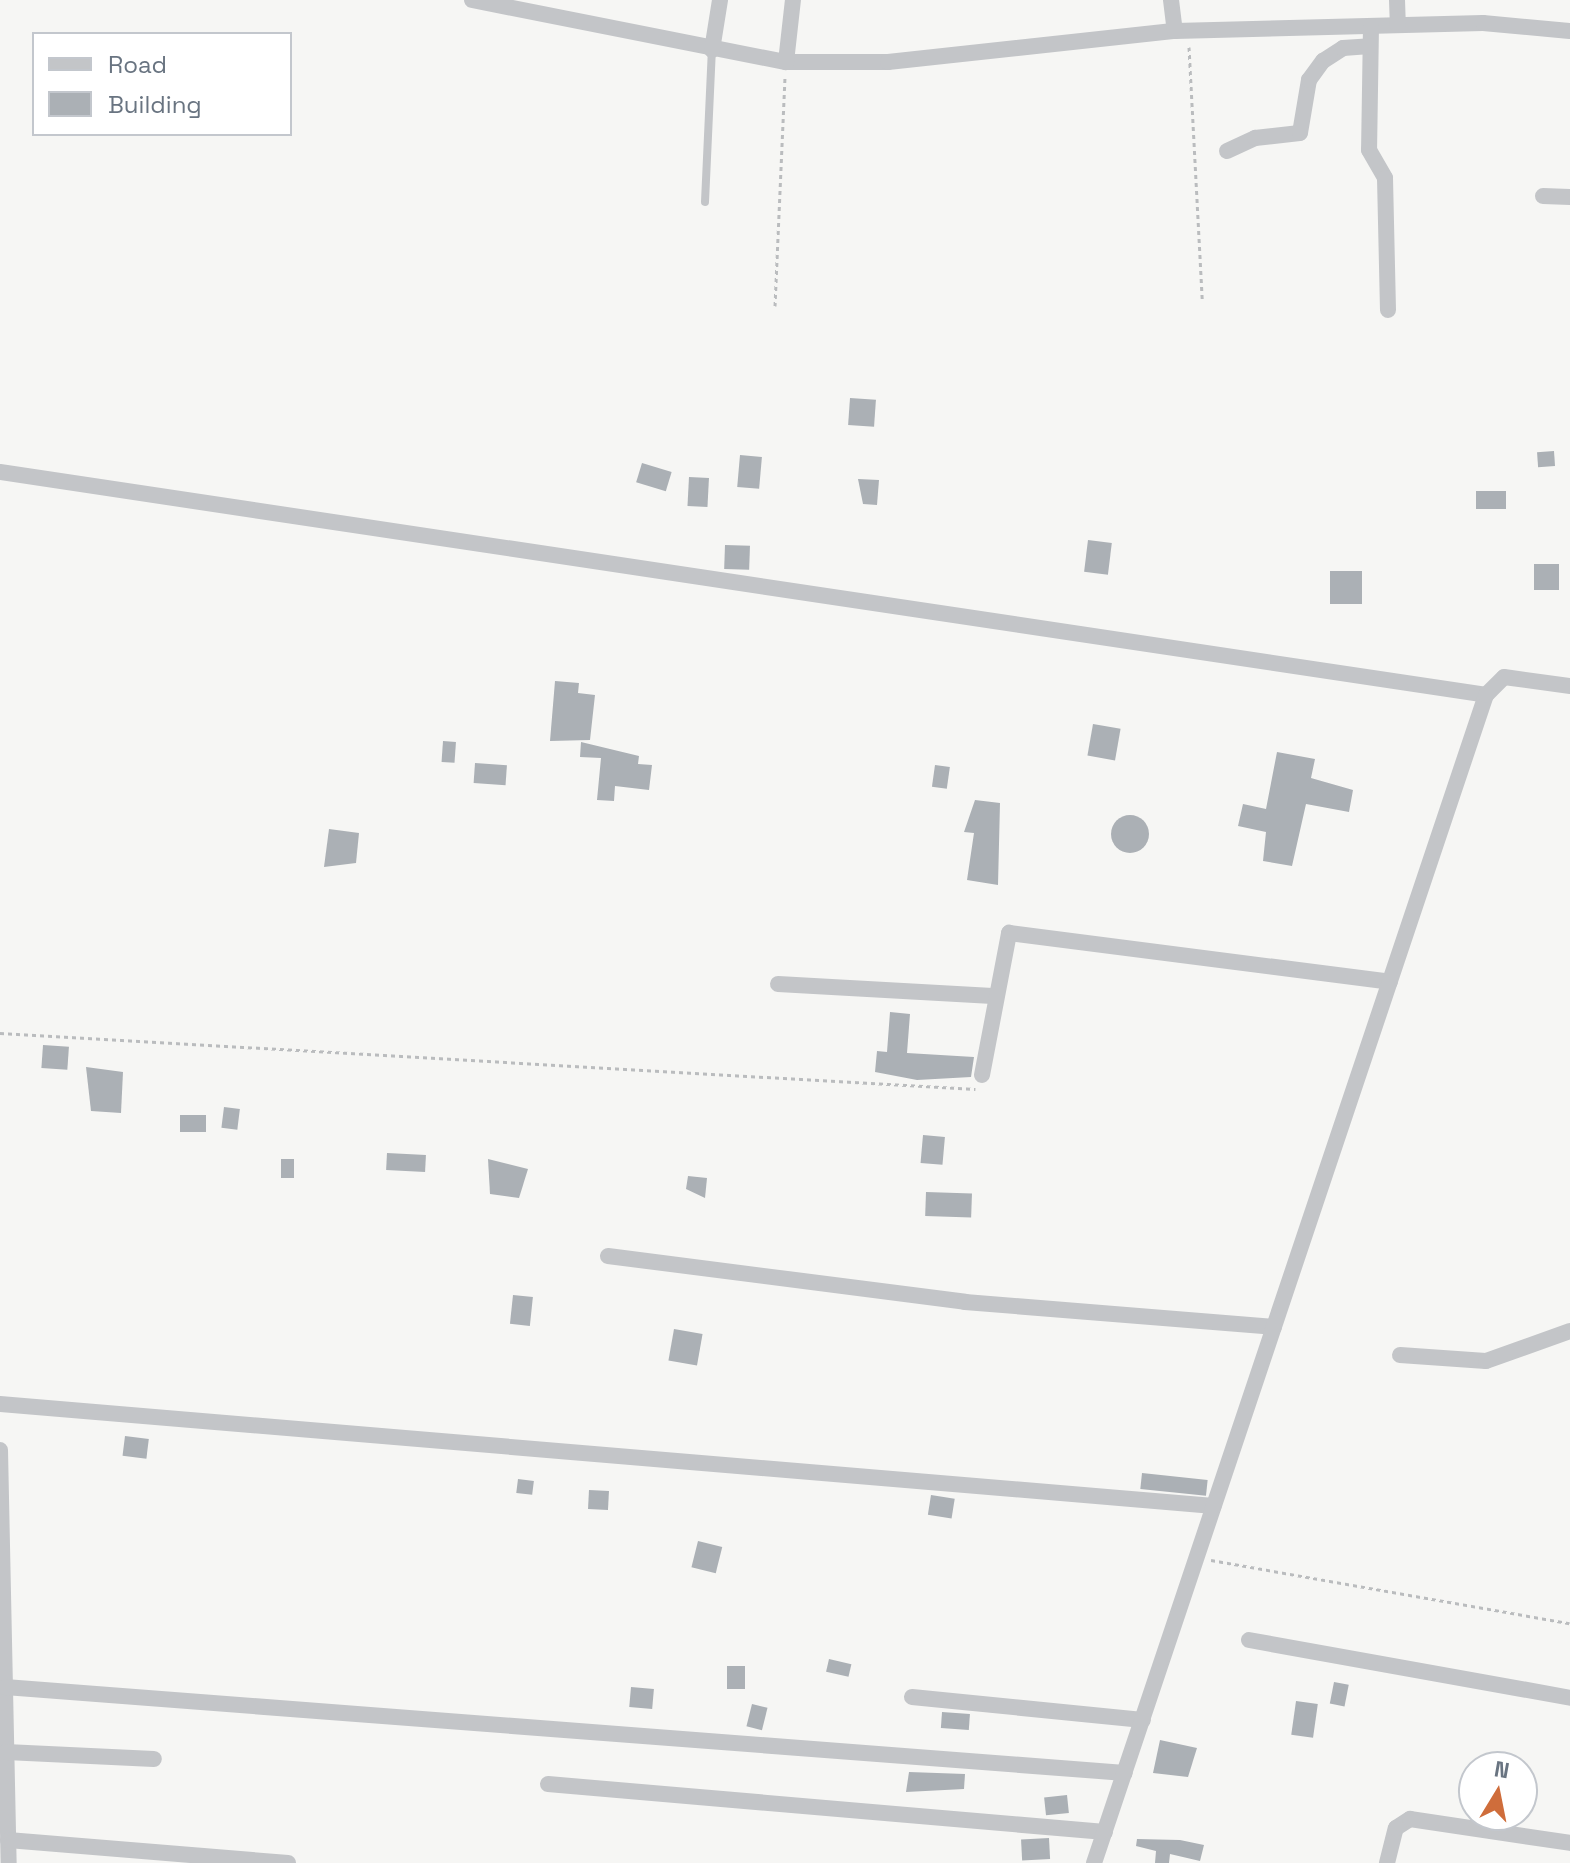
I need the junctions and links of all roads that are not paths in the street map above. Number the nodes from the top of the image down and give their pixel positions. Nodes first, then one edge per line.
1 (472, 0) edge
2 (720, 0) edge
3 (793, 0) edge
4 (1171, 0) edge
5 (1397, 0) edge
6 (1398, 25) junction
7 (1371, 26) junction
8 (1182, 31) junction
9 (1570, 31) edge
10 (1370, 46) junction
11 (712, 50) junction
12 (786, 62) junction
13 (1227, 151) dead end
14 (1543, 196) dead end
15 (1570, 197) edge
16 (705, 202) dead end
17 (1388, 310) dead end
18 (0, 472) edge
19 (1570, 686) edge
20 (1486, 695) junction
21 (1390, 982) junction
22 (778, 984) dead end
23 (993, 996) junction
24 (982, 1075) road end
25 (608, 1256) dead end
26 (1274, 1327) junction
27 (1570, 1331) edge
28 (1400, 1355) dead end
29 (0, 1404) edge
30 (0, 1450) edge
31 (1214, 1506) junction
32 (1249, 1640) dead end
33 (5, 1687) junction
34 (912, 1697) dead end
35 (1570, 1698) edge
36 (1143, 1720) junction
37 (6, 1752) junction
38 (154, 1759) dead end
39 (1125, 1773) junction
40 (548, 1784) dead end
41 (1105, 1832) junction
42 (8, 1840) junction
43 (1570, 1843) edge
44 (9, 1863) edge
45 (288, 1863) edge
46 (1094, 1863) edge
47 (1387, 1863) edge

1 - 11 street
2 - 11 street
3 - 12 street
4 - 8 street
5 - 6 street
6 - 7 street
6 - 9 street
7 - 8 street
7 - 10 street
8 - 12 street
10 - 13 street
10 - 17 street
11 - 12 street
11 - 16 lane
14 - 15 street
18 - 20 street
19 - 20 street
20 - 21 street
21 - 23 street
21 - 26 street
22 - 23 street
23 - 24 street
25 - 26 street
26 - 31 street
27 - 28 street
29 - 31 street
30 - 33 street
31 - 36 street
32 - 35 street
33 - 37 street
33 - 39 street
34 - 36 street
36 - 39 street
37 - 38 street
37 - 42 street
39 - 41 street
40 - 41 street
41 - 46 street
42 - 44 street
42 - 45 street
43 - 47 street

